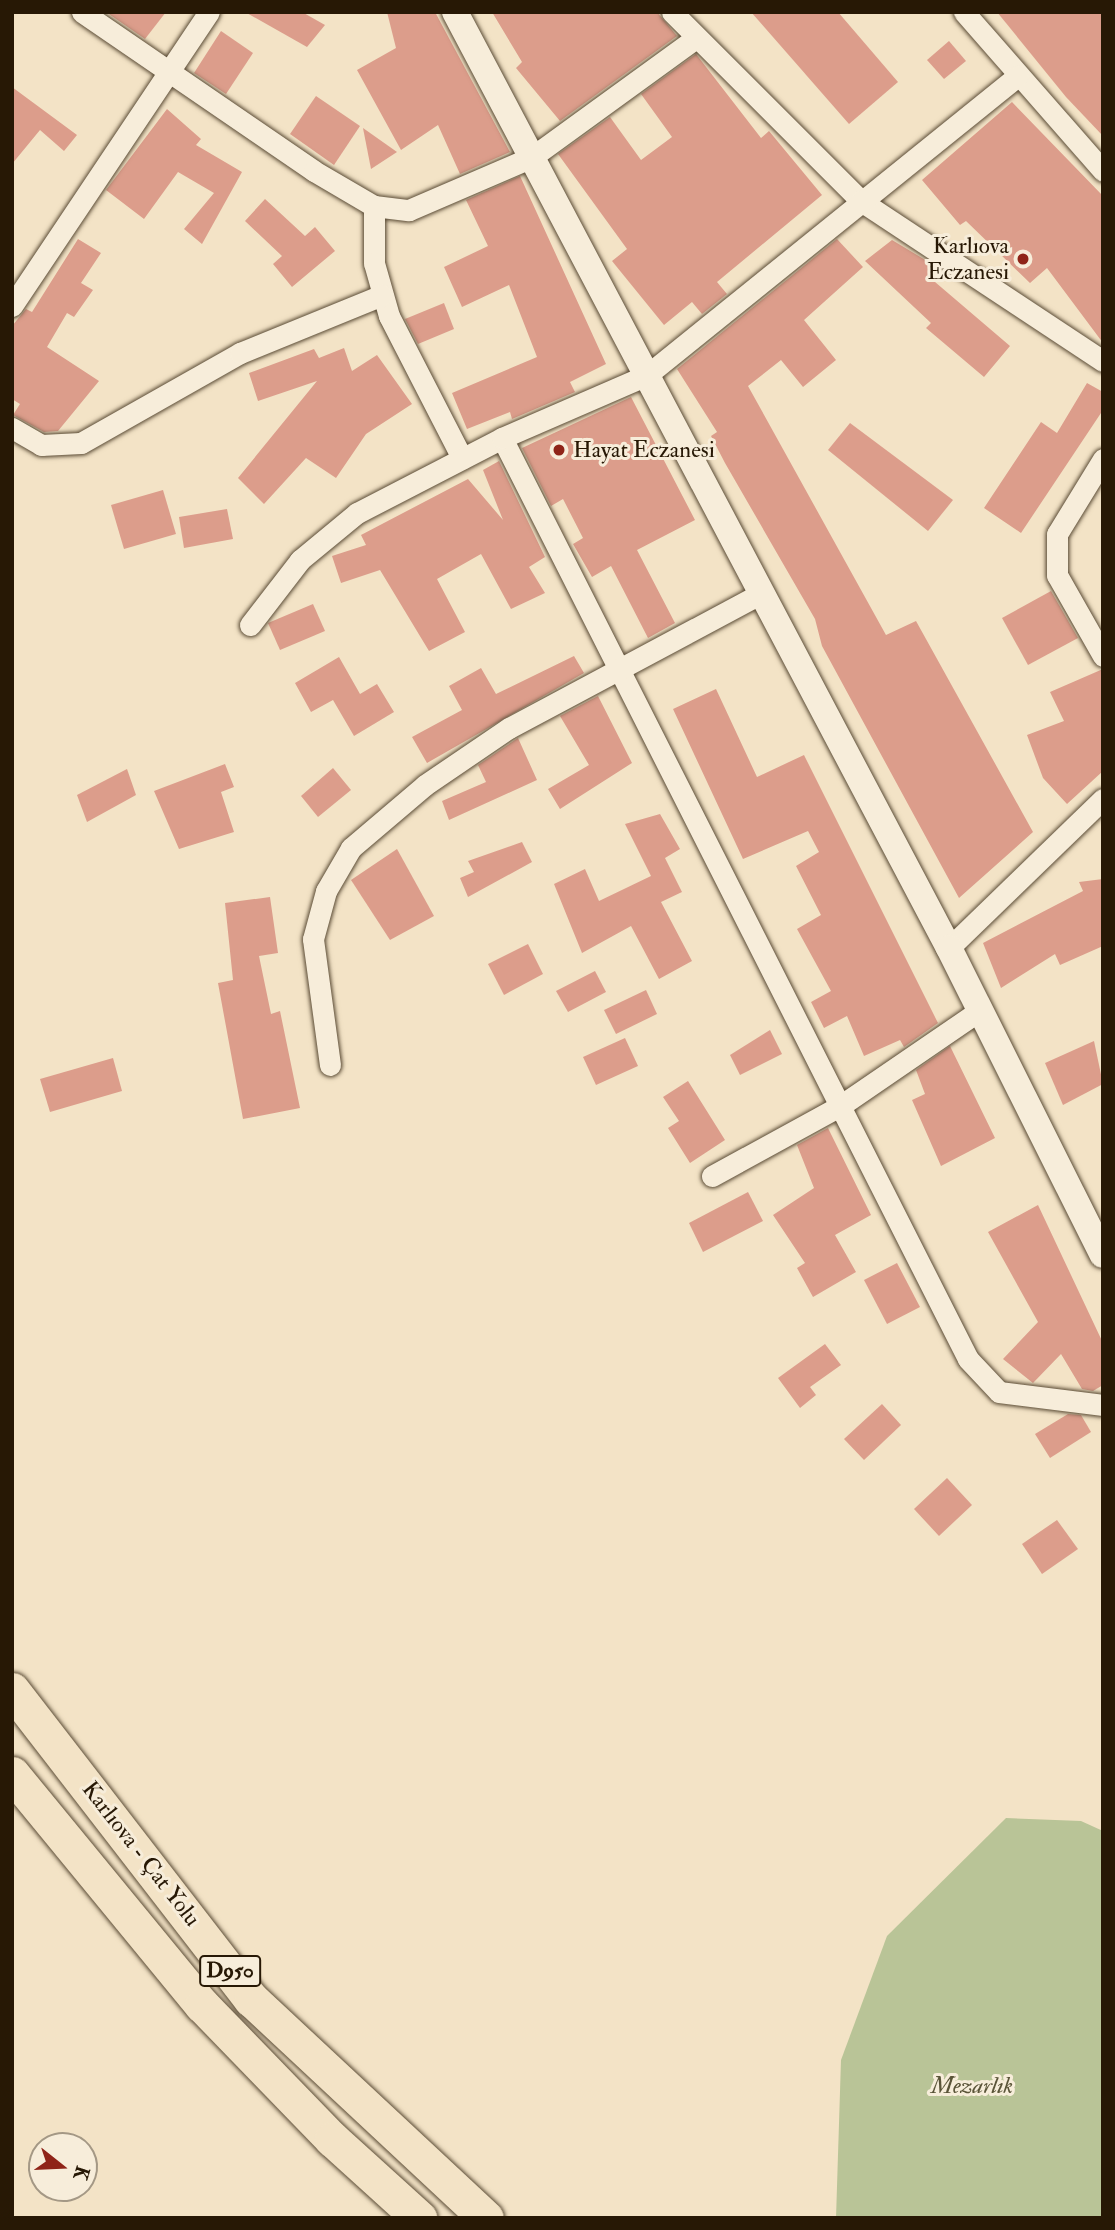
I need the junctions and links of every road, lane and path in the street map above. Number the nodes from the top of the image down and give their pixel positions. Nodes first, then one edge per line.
1 (82, 12) edge
2 (209, 12) edge
3 (455, 12) edge
4 (672, 12) edge
5 (964, 12) edge
6 (696, 38) junction
7 (167, 74) junction
8 (1017, 76) junction
9 (532, 157) junction
10 (1103, 171) edge
11 (861, 201) junction
12 (374, 206) junction
13 (382, 295) junction
14 (12, 306) edge
15 (1103, 361) edge
16 (646, 375) junction
17 (12, 428) edge
18 (502, 438) junction
19 (462, 458) junction
20 (1103, 459) edge
21 (762, 593) junction
22 (250, 625) dead end
23 (1103, 656) edge
24 (618, 667) junction
25 (1103, 799) edge
26 (949, 948) junction
27 (979, 1011) junction
28 (330, 1065) dead end
29 (840, 1106) junction
30 (712, 1176) dead end
31 (1103, 1255) edge
32 (1103, 1405) edge
33 (12, 1690) edge
34 (12, 1774) edge
35 (419, 2218) edge
36 (486, 2218) edge

1 - 7 street
2 - 7 street
3 - 9 street
4 - 6 street
5 - 8 street
6 - 9 street
6 - 11 street
7 - 12 street
7 - 14 street
8 - 10 street
8 - 11 street
9 - 12 street
9 - 16 street
11 - 15 street
11 - 16 street
12 - 13 street
13 - 17 street
13 - 19 street
16 - 18 street
16 - 21 street
18 - 19 street
18 - 24 street
19 - 22 street
20 - 23 street
21 - 24 street
21 - 26 street
24 - 28 street
24 - 29 street
25 - 26 street
26 - 27 street
27 - 29 street
27 - 31 street
29 - 30 street
29 - 32 street
33 - 36 highway, Karlıova - Çat Yolu / D950
34 - 35 highway, Karlıova - Çat Yolu / D950

